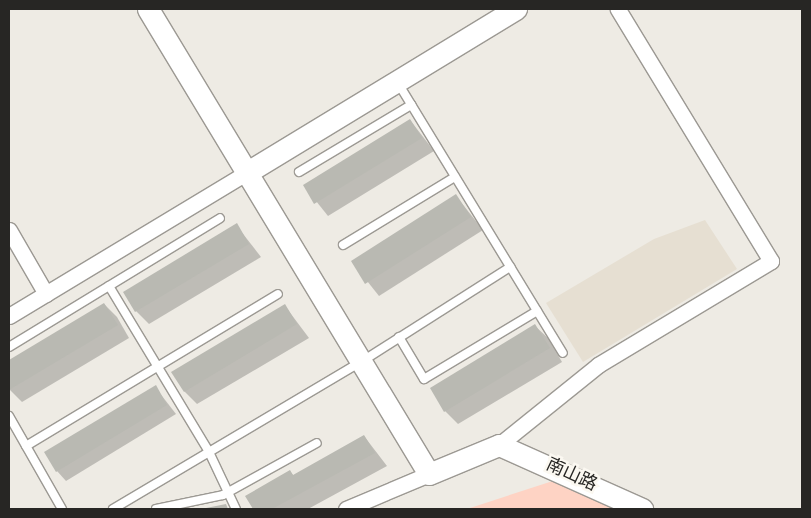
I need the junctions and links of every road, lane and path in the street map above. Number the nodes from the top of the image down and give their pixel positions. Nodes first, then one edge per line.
1 (148, 9) edge
2 (516, 9) edge
3 (618, 9) edge
4 (397, 81) junction
5 (411, 105) junction
6 (299, 172) dead end
7 (246, 173) junction
8 (455, 177) junction
9 (220, 218) dead end
10 (9, 230) edge
11 (343, 245) dead end
12 (510, 267) junction
13 (110, 286) junction
14 (46, 294) junction
15 (278, 294) dead end
16 (537, 311) junction
17 (9, 316) edge
18 (400, 337) junction
19 (9, 347) edge
20 (562, 353) dead end
21 (361, 362) junction
22 (158, 367) junction
23 (9, 416) edge
24 (317, 443) dead end
25 (26, 446) junction
26 (506, 447) junction
27 (209, 452) junction
28 (429, 474) junction
29 (230, 491) junction
30 (62, 509) edge
31 (113, 509) edge
32 (156, 509) edge
33 (236, 509) edge
34 (346, 509) edge
35 (642, 509) edge

1 - 7 street
2 - 4 street
3 - 26 street
4 - 5 lane
4 - 7 street
5 - 6 lane
5 - 8 lane
7 - 14 street
7 - 21 street
8 - 11 lane
8 - 12 lane
9 - 13 lane
10 - 14 street
12 - 16 lane
12 - 18 lane
13 - 19 lane
13 - 22 lane
14 - 17 street
15 - 22 lane
16 - 18 lane
16 - 20 lane
18 - 21 lane
21 - 27 lane
21 - 28 street
22 - 25 lane
22 - 27 lane
23 - 25 lane
24 - 29 lane
25 - 30 lane
26 - 28 street
26 - 35 street, 南山路
27 - 29 lane
27 - 31 lane
28 - 34 street
29 - 32 lane
29 - 33 lane

